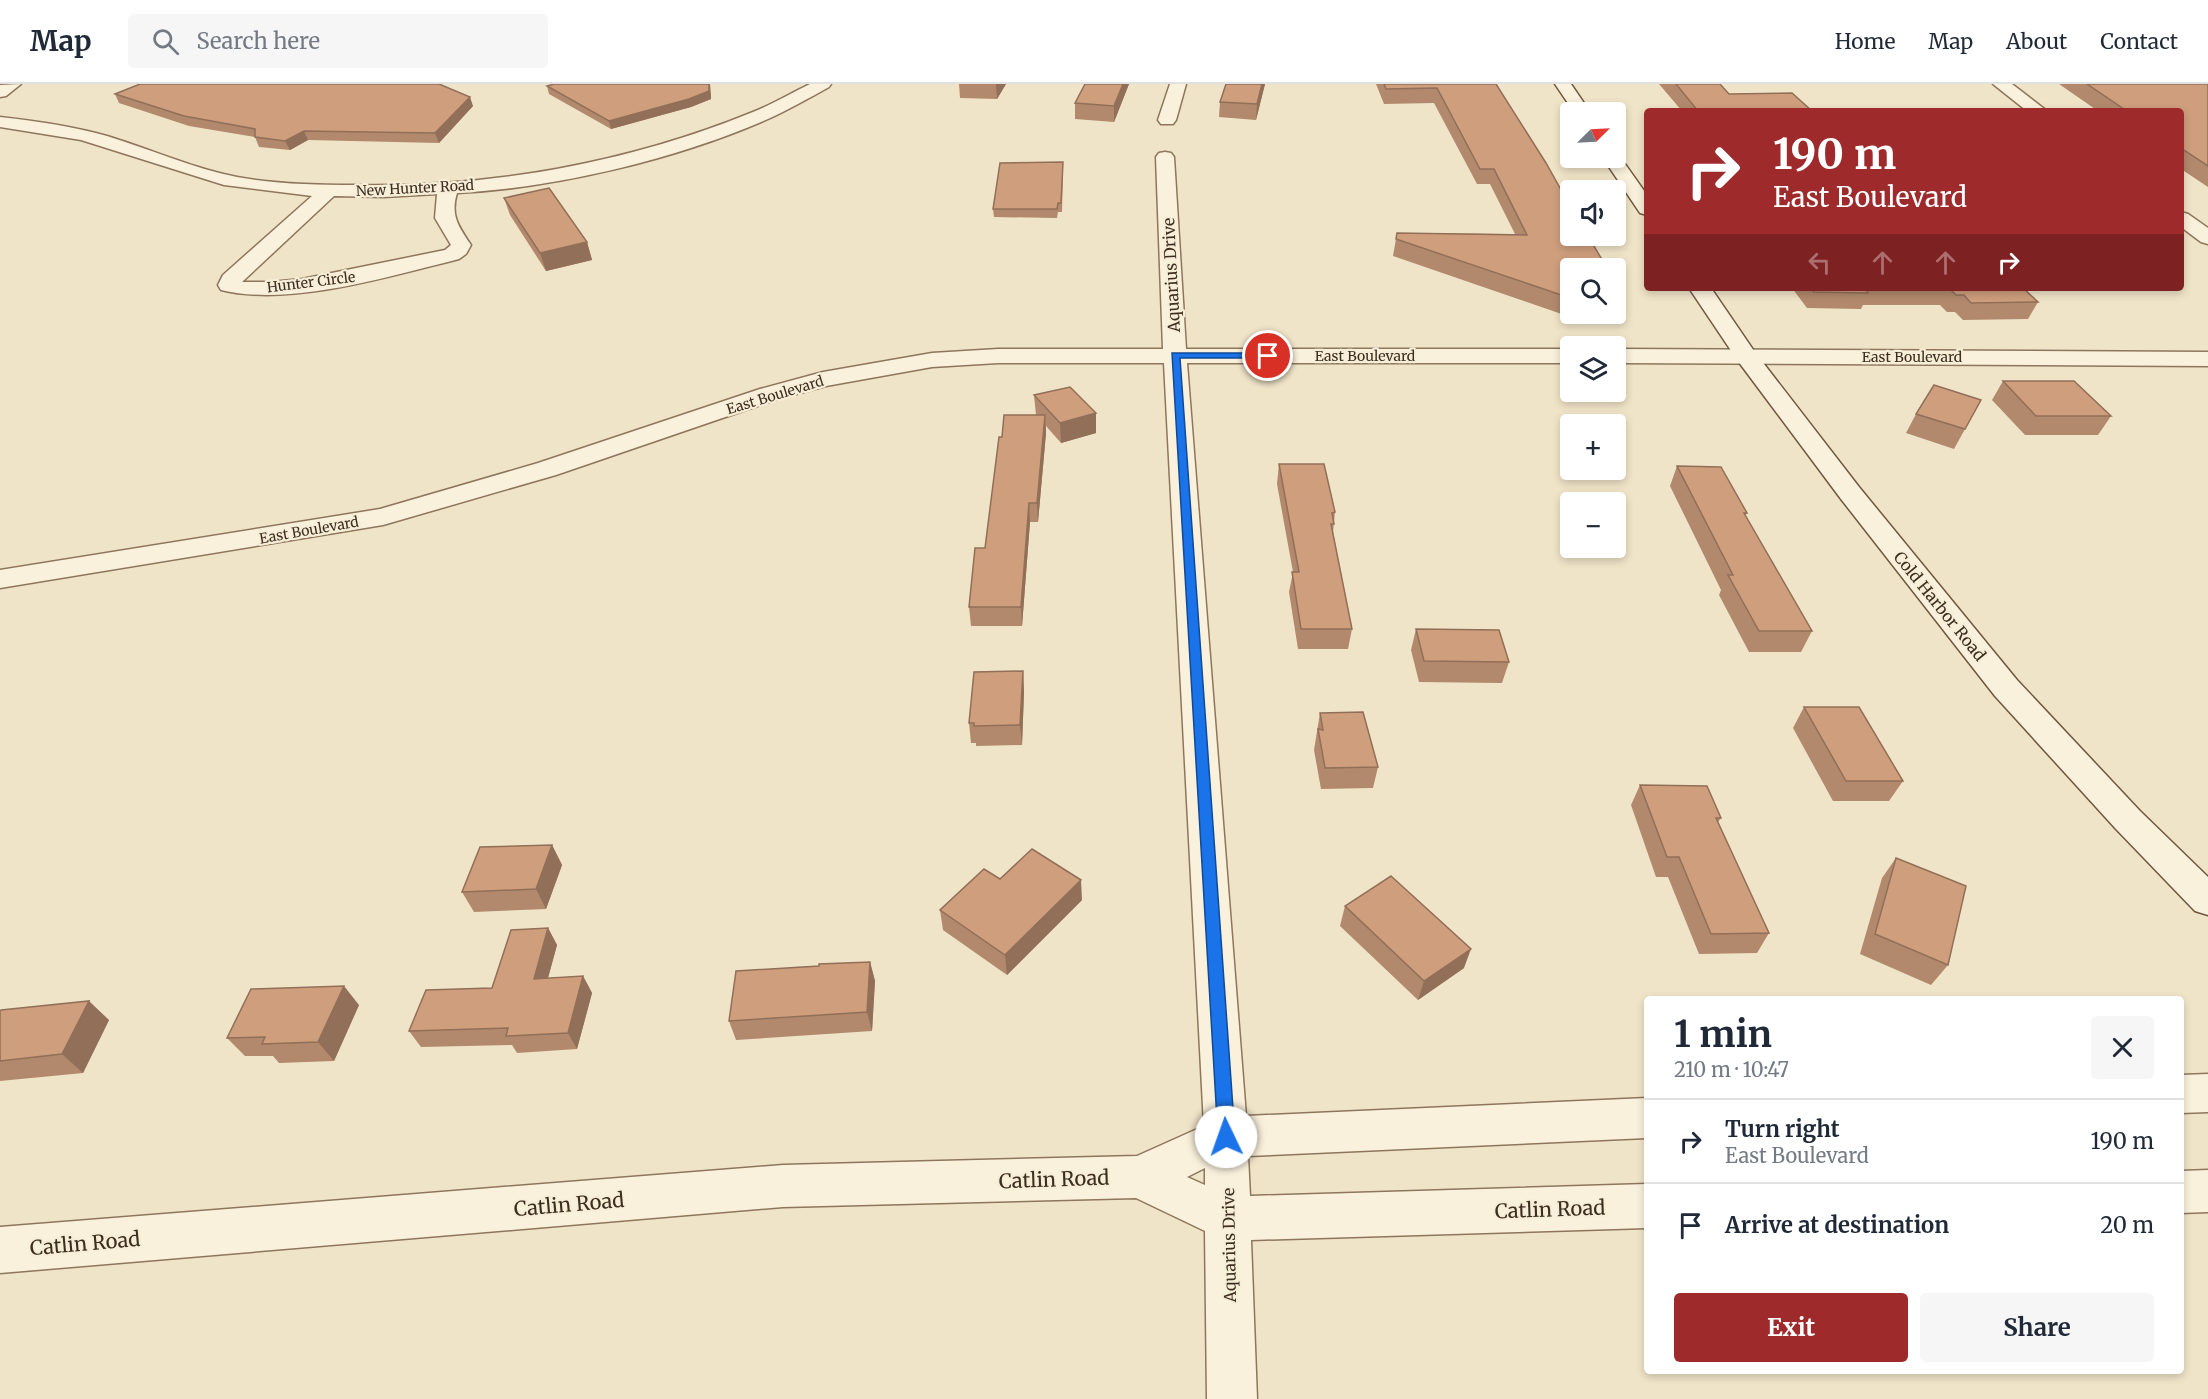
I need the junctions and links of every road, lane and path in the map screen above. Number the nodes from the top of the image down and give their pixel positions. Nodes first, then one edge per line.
1 (13, 84) edge
2 (823, 84) edge
3 (1178, 84) edge
4 (1563, 84) edge
5 (2001, 84) edge
6 (0, 92) edge
7 (1575, 102) edge
8 (2034, 108) edge
9 (1167, 120) dead end
10 (0, 122) edge
11 (1165, 157) dead end
12 (1619, 168) edge
13 (449, 188) junction
14 (329, 191) junction
15 (1644, 205) edge
16 (2184, 220) edge
17 (2208, 238) edge
18 (1702, 291) edge
19 (1175, 356) junction
20 (1560, 356) edge
21 (1626, 356) edge
22 (1746, 356) junction
23 (2208, 359) edge
24 (0, 579) edge
25 (2208, 900) edge
26 (2208, 1093) edge
27 (2184, 1094) edge
28 (1644, 1118) edge
29 (1226, 1137) junction
30 (1139, 1177) junction
31 (2208, 1191) edge
32 (2184, 1192) edge
33 (1644, 1206) edge
34 (1228, 1219) junction
35 (0, 1250) edge
36 (1232, 1399) edge

1 - 6 street
2 - 13 street, New Hunter Road
3 - 9 street
4 - 7 street
5 - 8 street
10 - 14 street, New Hunter Road
11 - 19 street, Aquarius Drive
12 - 15 street
13 - 14 street, New Hunter Road
13 - 14 street, Hunter Circle
16 - 17 street
18 - 22 street, Cold Harbor Road
19 - 20 street, East Boulevard
19 - 24 street, East Boulevard
19 - 29 street, Aquarius Drive
21 - 22 street, East Boulevard
22 - 23 street, East Boulevard
22 - 25 street, Cold Harbor Road
26 - 27 street
28 - 29 street, Catlin Road
29 - 30 street, Catlin Road
29 - 34 street, Aquarius Drive
30 - 34 street, Catlin Road
30 - 35 street, Catlin Road
31 - 32 street
33 - 34 street, Catlin Road
34 - 36 street, Aquarius Drive

